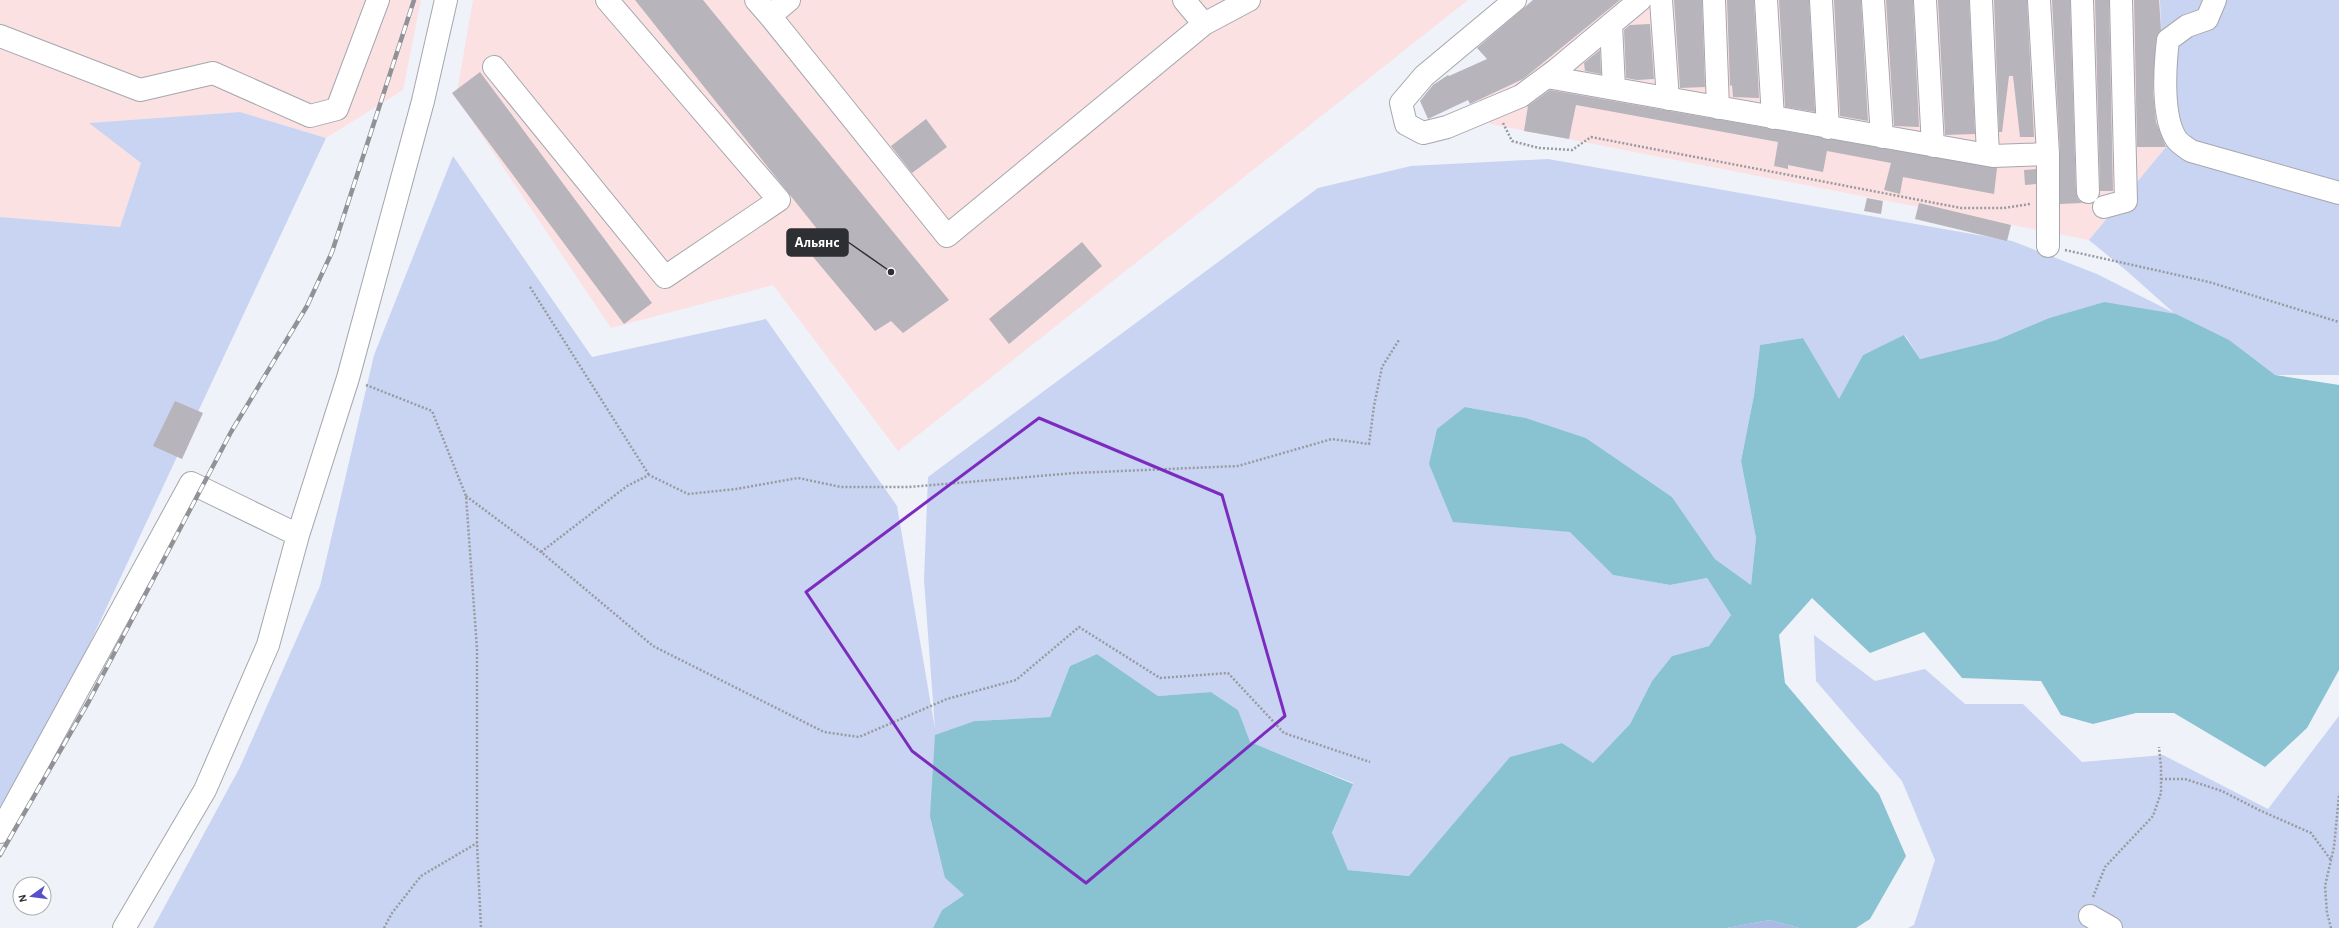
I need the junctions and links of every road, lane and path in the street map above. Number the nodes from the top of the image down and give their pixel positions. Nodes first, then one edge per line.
1 (378, 0) edge
2 (446, 0) edge
3 (607, 0) edge
4 (756, 0) edge
5 (789, 0) edge
6 (1184, 0) edge
7 (1249, 0) edge
8 (1515, 0) edge
9 (1640, 0) edge
10 (1661, 0) edge
11 (1714, 0) edge
12 (1766, 0) edge
13 (1821, 0) edge
14 (1874, 0) edge
15 (1925, 0) edge
16 (1981, 0) edge
17 (2040, 0) edge
18 (2082, 0) edge
19 (2121, 0) edge
20 (2214, 0) edge
21 (770, 16) junction
22 (1204, 24) junction
23 (1611, 24) junction
24 (0, 36) edge
25 (494, 66) dead end
26 (1547, 77) junction
27 (1614, 89) junction
28 (1668, 99) junction
29 (1494, 107) junction
30 (1718, 108) junction
31 (1773, 118) junction
32 (1828, 128) junction
33 (1882, 137) junction
34 (1933, 146) junction
35 (2048, 154) junction
36 (1988, 156) junction
37 (2088, 192) dead end
38 (2339, 194) edge
39 (2048, 202) junction
40 (2104, 207) dead end
41 (2048, 246) joint
42 (530, 287) dead end
43 (2339, 322) edge
44 (1399, 340) dead end
45 (348, 378) junction
46 (648, 475) junction
47 (466, 496) junction
48 (298, 535) junction
49 (541, 552) junction
50 (2159, 748) dead end
51 (1370, 762) dead end
52 (2161, 779) junction
53 (2339, 795) edge
54 (0, 832) edge
55 (477, 843) junction
56 (2331, 860) junction
57 (2090, 916) joint
58 (124, 928) edge
59 (384, 928) edge
60 (480, 928) edge
61 (2111, 928) edge
62 (2331, 928) edge

1 - 24 lane
2 - 45 lane
3 - 25 lane
4 - 21 lane
5 - 21 lane
6 - 22 lane
7 - 22 lane
8 - 29 lane
9 - 23 lane
10 - 28 lane
11 - 30 lane
12 - 31 lane
13 - 32 lane
14 - 33 lane
15 - 34 lane
16 - 36 lane
17 - 35 lane
18 - 37 lane
19 - 40 lane
20 - 38 lane
21 - 22 lane
23 - 26 lane
23 - 27 lane
26 - 27 lane
26 - 29 lane
27 - 28 lane
28 - 30 lane
29 - 39 path
30 - 31 lane
31 - 32 lane
32 - 33 lane
33 - 34 lane
34 - 36 lane
35 - 36 lane
35 - 39 lane
39 - 41 lane
41 - 43 path
42 - 46 path
44 - 46 path
45 - 47 path
45 - 48 lane
46 - 49 path
47 - 49 path
47 - 55 path
48 - 54 lane
48 - 58 lane
49 - 51 path
50 - 52 path
52 - 56 path
52 - 57 path
53 - 56 path
55 - 59 path
55 - 60 path
56 - 62 path
57 - 61 lane

